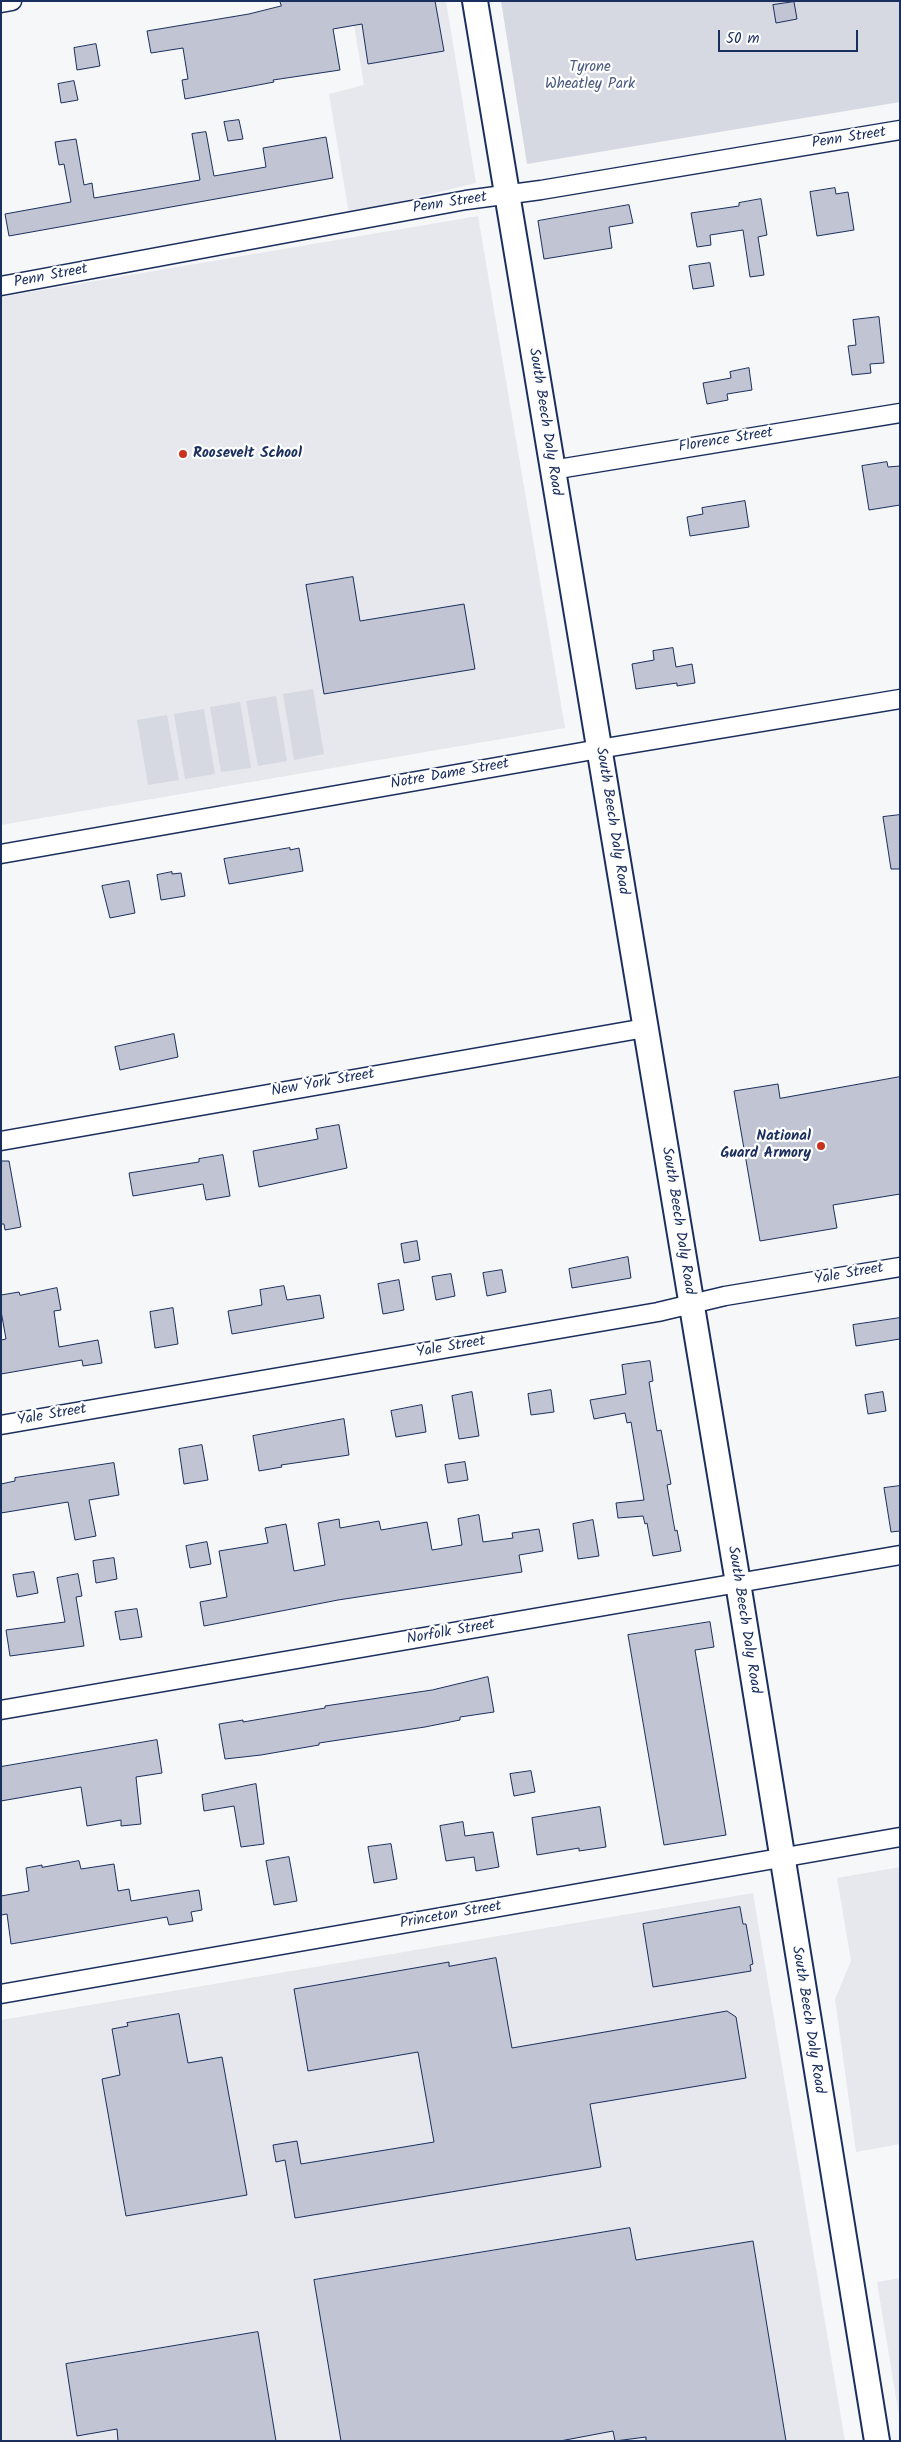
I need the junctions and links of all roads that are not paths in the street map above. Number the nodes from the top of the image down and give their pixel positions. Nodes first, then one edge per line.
1 (12, 1) edge
2 (475, 1) edge
3 (1, 3) edge
4 (900, 130) edge
5 (507, 195) junction
6 (1, 286) edge
7 (900, 413) edge
8 (552, 470) junction
9 (900, 699) edge
10 (599, 749) junction
11 (1, 854) edge
12 (645, 1028) junction
13 (1, 1141) edge
14 (900, 1267) edge
15 (690, 1304) junction
16 (1, 1425) edge
17 (900, 1555) edge
18 (738, 1583) junction
19 (1, 1710) edge
20 (900, 1837) edge
21 (781, 1857) junction
22 (1, 1994) edge
23 (877, 2441) edge

1 - 3 street
2 - 5 main road, South Beech Daly Road
4 - 5 street, Penn Street
5 - 6 street, Penn Street
5 - 8 main road, South Beech Daly Road
7 - 8 street, Florence Street
8 - 10 main road, South Beech Daly Road
9 - 10 street, Notre Dame Street
10 - 11 street, Notre Dame Street
10 - 12 main road, South Beech Daly Road
12 - 13 street, New York Street
12 - 15 main road, South Beech Daly Road
14 - 15 street, Yale Street
15 - 16 street, Yale Street
15 - 18 main road, South Beech Daly Road
17 - 18 street, Norfolk Street
18 - 19 street, Norfolk Street
18 - 21 main road, South Beech Daly Road
20 - 21 street, Princeton Street
21 - 22 street, Princeton Street
21 - 23 main road, South Beech Daly Road

